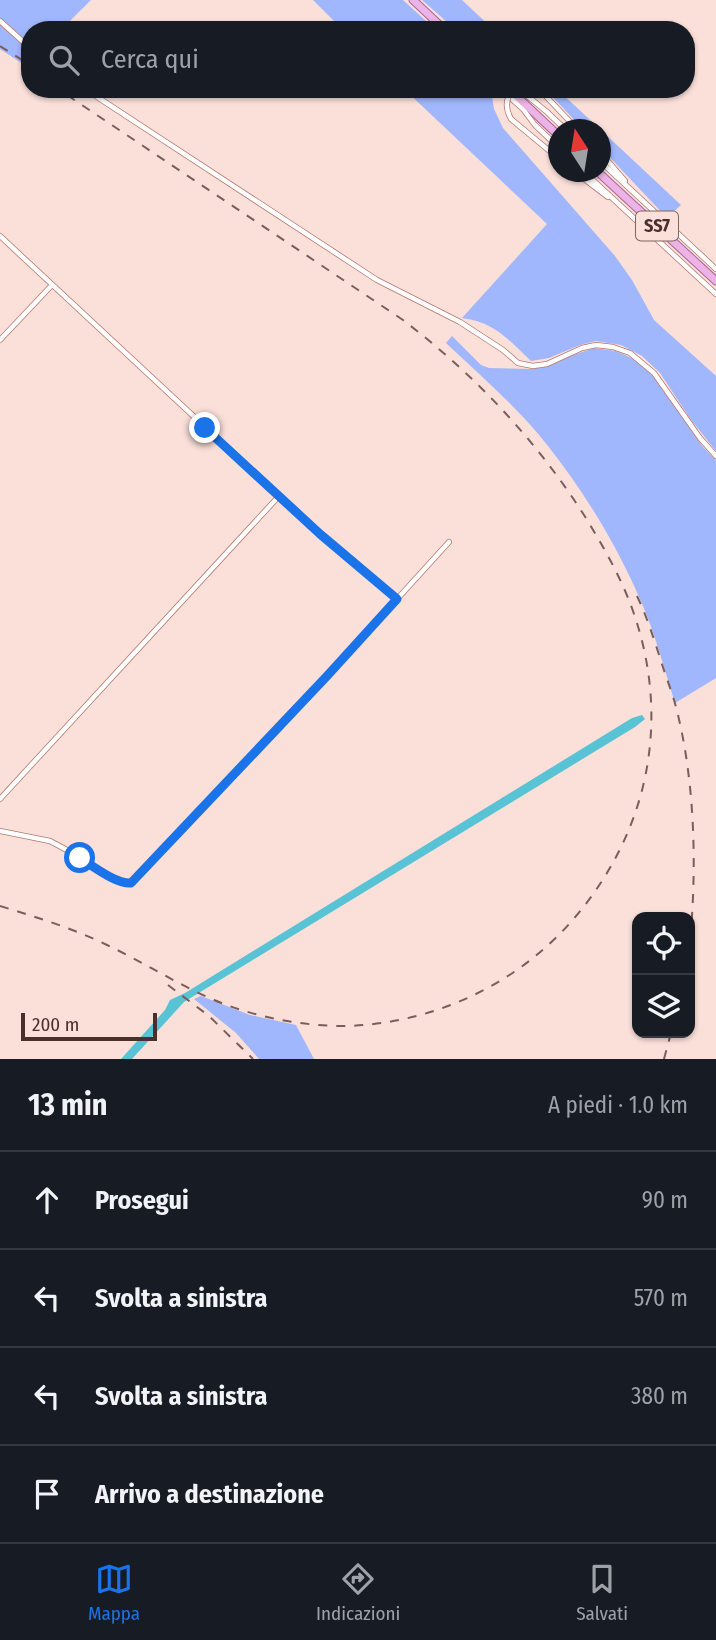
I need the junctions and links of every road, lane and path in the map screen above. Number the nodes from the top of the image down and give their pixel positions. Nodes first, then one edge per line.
1 (413, 0) edge
2 (0, 21) edge
3 (435, 21) edge
4 (21, 40) edge
5 (99, 98) edge
6 (507, 98) edge
7 (511, 98) edge
8 (523, 98) edge
9 (527, 98) edge
10 (548, 98) edge
11 (554, 119) edge
12 (568, 119) edge
13 (548, 125) edge
14 (548, 137) edge
15 (548, 149) edge
16 (611, 164) edge
17 (611, 171) edge
18 (592, 182) edge
19 (609, 182) edge
20 (640, 199) junction
21 (0, 236) edge
22 (716, 269) edge
23 (716, 281) edge
24 (52, 285) junction
25 (716, 294) edge
26 (0, 340) edge
27 (716, 456) edge
28 (279, 496) junction
29 (449, 542) dead end
30 (397, 599) junction
31 (0, 799) edge
32 (0, 831) edge

1 - 3 main road
2 - 4 street
5 - 27 street
6 - 15 street, bridge
7 - 14 street
8 - 13 main road
9 - 11 street
10 - 12 street
16 - 20 street
17 - 20 street
18 - 25 street
19 - 23 main road, SS7
20 - 22 street
21 - 24 street
24 - 26 street
24 - 28 street
28 - 30 street
28 - 31 street
29 - 30 street
30 - 32 street

